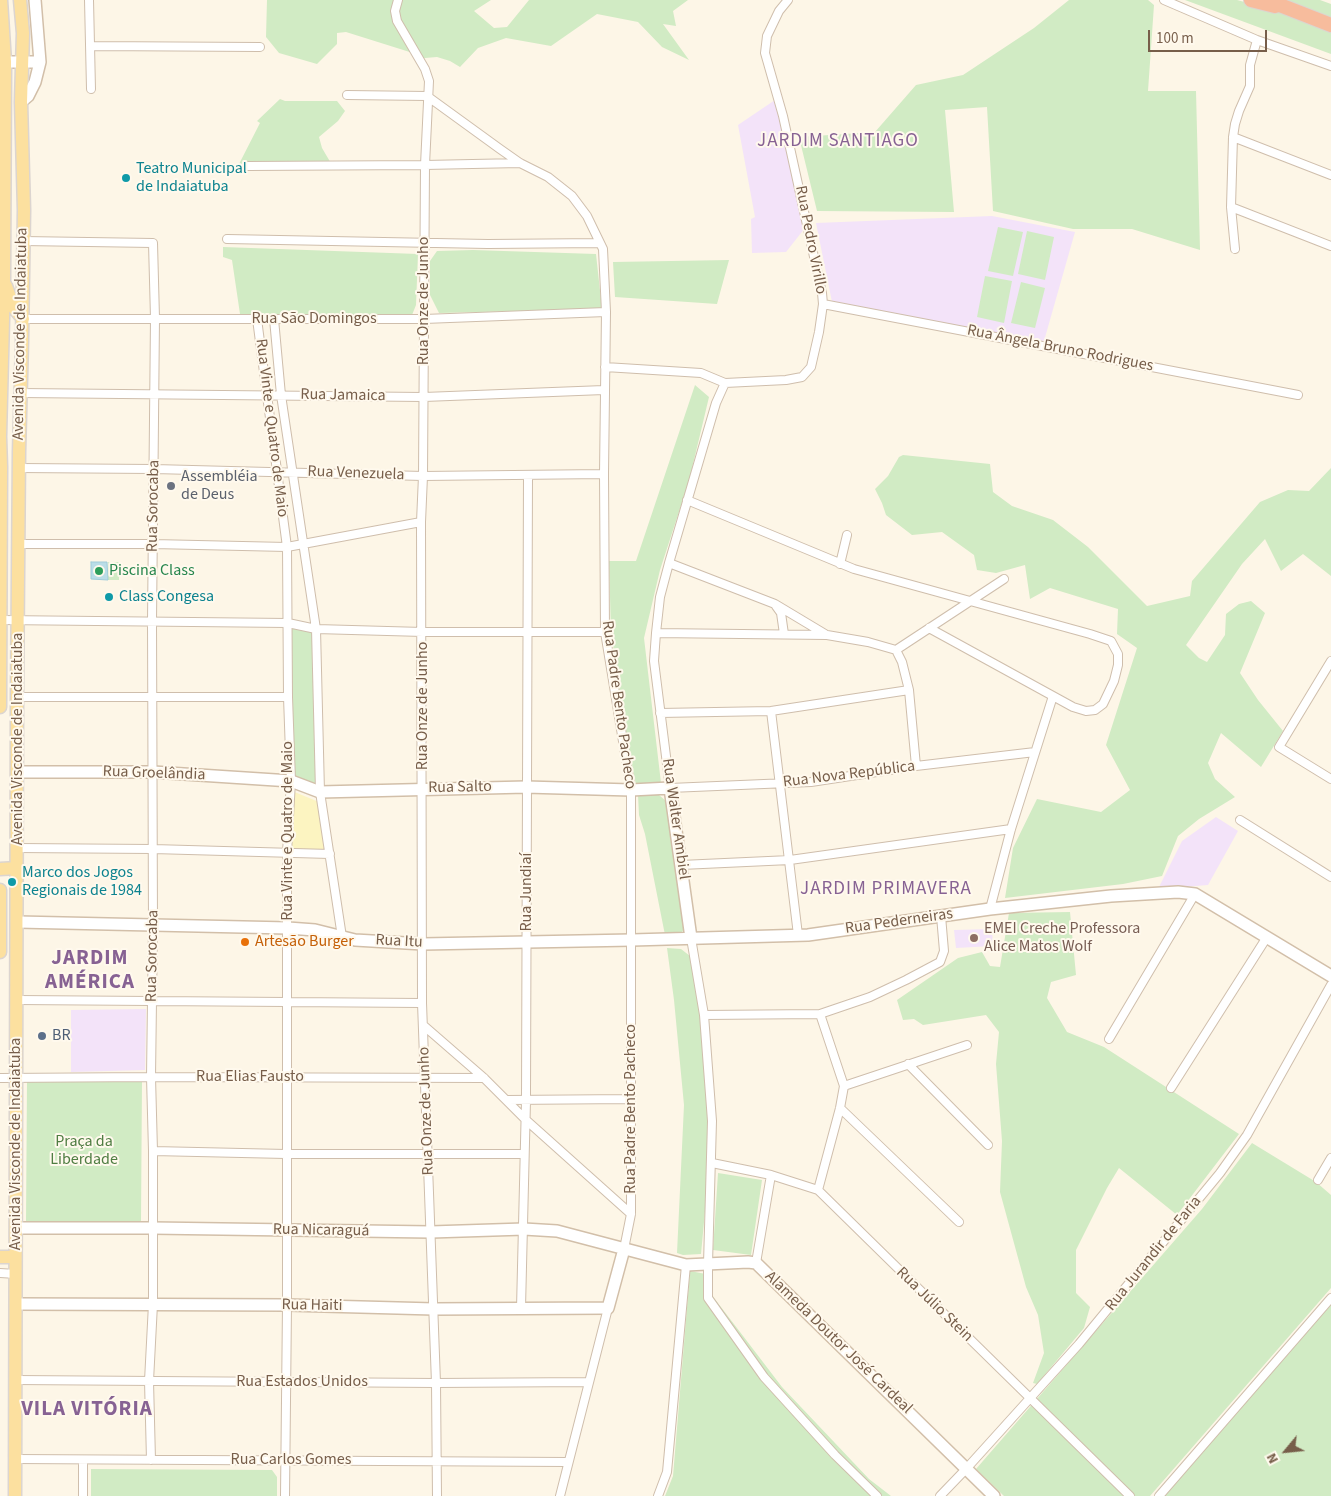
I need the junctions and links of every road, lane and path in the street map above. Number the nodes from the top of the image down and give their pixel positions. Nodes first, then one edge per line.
1 (1, 0) edge
2 (20, 0) edge
3 (35, 0) edge
4 (89, 0) edge
5 (398, 0) edge
6 (788, 0) edge
7 (1164, 0) edge
8 (1251, 0) edge
9 (1267, 0) edge
10 (1300, 13) junction
11 (1331, 25) edge
12 (1257, 40) junction
13 (91, 46) junction
14 (260, 47) dead end
15 (2, 62) edge
16 (23, 62) junction
17 (40, 62) junction
18 (1331, 66) edge
19 (91, 89) dead end
20 (347, 95) dead end
21 (427, 96) junction
22 (21, 102) junction
23 (1233, 138) junction
24 (520, 163) junction
25 (425, 165) junction
26 (248, 166) dead end
27 (1331, 175) edge
28 (2, 195) edge
29 (1231, 207) junction
30 (24, 210) junction
31 (227, 239) dead end
32 (23, 240) junction
33 (600, 242) junction
34 (424, 243) junction
35 (1331, 246) edge
36 (1235, 248) dead end
37 (4, 280) junction
38 (823, 304) junction
39 (606, 312) junction
40 (155, 318) junction
41 (23, 319) junction
42 (257, 319) junction
43 (274, 319) junction
44 (424, 319) junction
45 (1, 331) edge
46 (606, 367) junction
47 (725, 383) junction
48 (604, 390) junction
49 (21, 393) junction
50 (154, 394) junction
51 (1298, 394) dead end
52 (267, 395) junction
53 (281, 395) junction
54 (424, 397) junction
55 (0, 437) edge
56 (0, 451) edge
57 (19, 452) junction
58 (1, 467) edge
59 (19, 468) junction
60 (154, 469) junction
61 (278, 472) junction
62 (292, 472) junction
63 (604, 474) junction
64 (528, 475) junction
65 (423, 476) junction
66 (687, 500) junction
67 (421, 522) junction
68 (847, 535) dead end
69 (18, 544) junction
70 (154, 544) junction
71 (303, 544) junction
72 (286, 547) junction
73 (668, 563) junction
74 (840, 564) junction
75 (1004, 579) dead end
76 (971, 601) junction
77 (0, 602) edge
78 (18, 602) junction
79 (775, 604) junction
80 (0, 620) edge
81 (18, 621) junction
82 (152, 621) junction
83 (288, 623) junction
84 (929, 628) junction
85 (316, 629) junction
86 (422, 632) junction
87 (605, 632) junction
88 (527, 633) junction
89 (656, 633) junction
90 (784, 634) junction
91 (826, 636) junction
92 (896, 650) junction
93 (1331, 661) edge
94 (909, 690) junction
95 (1053, 696) junction
96 (17, 697) junction
97 (153, 697) junction
98 (288, 697) junction
99 (0, 707) edge
100 (771, 711) junction
101 (660, 713) junction
102 (1035, 752) junction
103 (916, 766) junction
104 (17, 772) junction
105 (153, 772) junction
106 (1331, 779) edge
107 (291, 780) junction
108 (780, 783) junction
109 (526, 787) junction
110 (670, 788) junction
111 (423, 789) junction
112 (631, 790) junction
113 (320, 792) junction
114 (1240, 820) dead end
115 (1011, 829) junction
116 (17, 848) junction
117 (153, 849) junction
118 (287, 853) junction
119 (330, 854) junction
120 (790, 860) junction
121 (681, 865) junction
122 (17, 868) junction
123 (0, 869) edge
124 (1331, 878) edge
125 (0, 890) edge
126 (1195, 894) junction
127 (990, 909) junction
128 (1, 912) edge
129 (941, 916) junction
130 (18, 922) junction
131 (154, 925) junction
132 (288, 928) junction
133 (798, 935) junction
134 (342, 937) junction
135 (1267, 937) junction
136 (692, 938) junction
137 (632, 940) junction
138 (527, 942) junction
139 (423, 944) junction
140 (0, 952) edge
141 (1331, 976) edge
142 (1331, 985) edge
143 (17, 1000) junction
144 (152, 1001) junction
145 (287, 1002) junction
146 (422, 1003) junction
147 (820, 1014) junction
148 (704, 1015) junction
149 (424, 1025) junction
150 (1109, 1039) dead end
151 (967, 1045) dead end
152 (908, 1064) junction
153 (151, 1076) junction
154 (0, 1078) edge
155 (16, 1078) junction
156 (287, 1078) junction
157 (484, 1078) junction
158 (425, 1079) junction
159 (844, 1086) junction
160 (1171, 1088) dead end
161 (630, 1099) junction
162 (506, 1100) junction
163 (526, 1101) junction
164 (840, 1108) junction
165 (526, 1120) junction
166 (988, 1146) dead end
167 (153, 1151) junction
168 (286, 1154) junction
169 (428, 1154) junction
170 (524, 1154) junction
171 (1331, 1158) edge
172 (712, 1163) junction
173 (771, 1175) junction
174 (1318, 1180) dead end
175 (818, 1190) junction
176 (630, 1214) junction
177 (958, 1222) dead end
178 (16, 1228) junction
179 (152, 1228) junction
180 (524, 1229) junction
181 (286, 1230) junction
182 (431, 1232) junction
183 (624, 1248) junction
184 (0, 1257) edge
185 (16, 1257) junction
186 (756, 1263) junction
187 (708, 1264) junction
188 (686, 1265) junction
189 (0, 1273) edge
190 (16, 1274) junction
191 (1331, 1298) edge
192 (16, 1304) junction
193 (153, 1304) junction
194 (287, 1305) junction
195 (521, 1308) junction
196 (608, 1308) junction
197 (434, 1309) junction
198 (15, 1380) junction
199 (286, 1381) junction
200 (149, 1382) junction
201 (589, 1382) junction
202 (436, 1383) junction
203 (1030, 1399) junction
204 (15, 1459) junction
205 (83, 1460) junction
206 (151, 1460) junction
207 (285, 1460) junction
208 (436, 1461) junction
209 (568, 1462) junction
210 (966, 1469) junction
211 (15, 1496) edge
212 (83, 1496) edge
213 (285, 1496) edge
214 (437, 1496) edge
215 (560, 1496) edge
216 (658, 1496) edge
217 (877, 1496) edge
218 (940, 1496) edge
219 (994, 1496) edge
220 (1130, 1496) edge
221 (1159, 1496) edge

1 - 15 main road, Avenida Visconde de Indaiatuba
2 - 16 main road, Avenida Visconde de Indaiatuba
3 - 17 street
4 - 13 street
5 - 21 street
6 - 38 street, Rua Pedro Virillo
7 - 12 street
8 - 10 highway
9 - 10 highway
10 - 11 highway
12 - 18 street
12 - 23 street
13 - 14 street
13 - 19 street
15 - 16 street
15 - 28 main road, Avenida Visconde de Indaiatuba
16 - 17 street
16 - 22 main road, Avenida Visconde de Indaiatuba
17 - 22 street
20 - 21 street
21 - 24 street, Rua Padre Bento Pacheco
21 - 25 street, Rua Onze de Junho
22 - 30 main road, Avenida Visconde de Indaiatuba
23 - 27 street
23 - 29 street
24 - 25 street
24 - 33 street, Rua Padre Bento Pacheco
25 - 26 street
25 - 34 street, Rua Onze de Junho
28 - 30 main road
28 - 37 main road, Avenida Visconde de Indaiatuba
29 - 35 street
29 - 36 street
30 - 32 main road, Avenida Visconde de Indaiatuba
31 - 34 street
32 - 40 street, Rua Sorocaba
32 - 41 main road, Avenida Visconde de Indaiatuba
33 - 34 street
33 - 39 street, Rua Padre Bento Pacheco
34 - 44 street, Rua Onze de Junho
37 - 41 main road
37 - 45 main road, Avenida Visconde de Indaiatuba
38 - 47 street, Rua Pedro Virillo
38 - 51 street, Rua Ângela Bruno Rodrigues
39 - 44 street, Rua São Domingos
39 - 46 street, Rua Padre Bento Pacheco
40 - 41 street, Rua São Domingos
40 - 42 street, Rua São Domingos
40 - 50 street, Rua Sorocaba
41 - 49 main road, Avenida Visconde de Indaiatuba
42 - 43 street, Rua São Domingos
42 - 52 street, Rua Vinte e Quatro de Maio
43 - 44 street, Rua São Domingos
43 - 53 street, Rua Vinte e Quatro de Maio
44 - 54 street, Rua Onze de Junho
45 - 55 main road, Avenida Visconde de Indaiatuba
46 - 47 street, Rua Pedro Virillo
46 - 48 street, Rua Padre Bento Pacheco
47 - 66 street, Rua Walter Ambiel
48 - 54 street, Rua Jamaica
48 - 63 street, Rua Padre Bento Pacheco
49 - 50 street, Rua Jamaica
49 - 57 main road, Avenida Visconde de Indaiatuba
50 - 52 street, Rua Jamaica
50 - 60 street, Rua Sorocaba
52 - 53 street, Rua Jamaica
52 - 61 street, Rua Vinte e Quatro de Maio
53 - 54 street, Rua Jamaica
53 - 62 street, Rua Vinte e Quatro de Maio
54 - 65 street, Rua Onze de Junho
55 - 56 main road, Avenida Visconde de Indaiatuba
56 - 57 main road
56 - 58 main road, Avenida Visconde de Indaiatuba
57 - 59 main road, Avenida Visconde de Indaiatuba
58 - 59 main road
58 - 77 main road, Avenida Visconde de Indaiatuba
59 - 60 street, Rua Venezuela
59 - 69 main road, Avenida Visconde de Indaiatuba
60 - 61 street, Rua Venezuela
60 - 70 street, Rua Sorocaba
61 - 62 street, Rua Venezuela
61 - 72 street, Rua Vinte e Quatro de Maio
62 - 65 street, Rua Venezuela
62 - 71 street, Rua Vinte e Quatro de Maio
63 - 64 street, Rua Venezuela
63 - 87 street, Rua Padre Bento Pacheco
64 - 65 street, Rua Venezuela
64 - 88 street, Rua Jundiaí
65 - 67 street, Rua Onze de Junho
66 - 73 street, Rua Walter Ambiel
66 - 74 street
67 - 71 street
67 - 86 street, Rua Onze de Junho
68 - 74 street
69 - 70 street
69 - 78 main road, Avenida Visconde de Indaiatuba
70 - 72 street
70 - 82 street, Rua Sorocaba
71 - 72 street
71 - 85 street, Rua Vinte e Quatro de Maio
72 - 83 street, Rua Vinte e Quatro de Maio
73 - 79 street
73 - 89 street, Rua Walter Ambiel
74 - 76 street
75 - 76 street
76 - 84 street
76 - 95 street
77 - 78 street
77 - 80 main road, Avenida Visconde de Indaiatuba
78 - 81 main road, Avenida Visconde de Indaiatuba
79 - 90 street
79 - 91 street
80 - 81 street
80 - 99 main road, Avenida Visconde de Indaiatuba
81 - 82 street
81 - 96 main road, Avenida Visconde de Indaiatuba
82 - 83 street
82 - 97 street, Rua Sorocaba
83 - 85 street
83 - 98 street, Rua Vinte e Quatro de Maio
84 - 92 street
84 - 95 street
85 - 86 street
85 - 113 street, Rua Vinte e Quatro de Maio
86 - 88 street
86 - 111 street, Rua Onze de Junho
87 - 88 street
87 - 112 street, Rua Padre Bento Pacheco
88 - 109 street, Rua Jundiaí
89 - 90 street
89 - 101 street, Rua Walter Ambiel
90 - 91 street
91 - 92 street
92 - 94 street
93 - 106 street
94 - 100 street
94 - 103 street
95 - 102 street
96 - 97 street
96 - 104 main road, Avenida Visconde de Indaiatuba
97 - 98 street
97 - 105 street, Rua Sorocaba
98 - 107 street, Rua Vinte e Quatro de Maio
100 - 101 street
100 - 108 street
101 - 110 street, Rua Walter Ambiel
102 - 103 street, Rua Nova República
102 - 115 street
103 - 108 street, Rua Nova República
104 - 105 street, Rua Groelândia
104 - 116 main road, Avenida Visconde de Indaiatuba
105 - 107 street, Rua Groelândia
105 - 117 street, Rua Sorocaba
107 - 113 street, Rua Salto
107 - 118 street, Rua Vinte e Quatro de Maio
108 - 110 street, Rua Nova República
108 - 120 street
109 - 111 street, Rua Salto
109 - 112 street, Rua Salto
109 - 138 street, Rua Jundiaí
110 - 112 street, Rua Nova República
110 - 121 street, Rua Walter Ambiel
111 - 113 street, Rua Salto
111 - 139 street, Rua Onze de Junho
112 - 137 street, Rua Padre Bento Pacheco
113 - 119 street, Rua Vinte e Quatro de Maio
114 - 124 street
115 - 120 street
115 - 127 street
116 - 117 street
116 - 122 main road, Avenida Visconde de Indaiatuba
117 - 118 street
117 - 131 street, Rua Sorocaba
118 - 119 street
118 - 132 street, Rua Vinte e Quatro de Maio
119 - 134 street, Rua Vinte e Quatro de Maio
120 - 121 street
120 - 133 street
121 - 136 street, Rua Walter Ambiel
122 - 123 main road
122 - 130 main road, Avenida Visconde de Indaiatuba
125 - 128 main road
126 - 127 street, Rua Pederneiras
126 - 135 street
126 - 150 street
127 - 129 street, Rua Pederneiras
128 - 130 main road
128 - 140 main road
129 - 133 street, Rua Pederneiras
129 - 147 street
130 - 131 street, Rua Itu
130 - 143 main road, Avenida Visconde de Indaiatuba
131 - 132 street, Rua Itu
131 - 144 street, Rua Sorocaba
132 - 134 street, Rua Itu
132 - 145 street, Rua Vinte e Quatro de Maio
133 - 136 street, Rua Pederneiras
134 - 139 street, Rua Itu
135 - 141 street
135 - 160 street
136 - 137 street, Rua Pederneiras
136 - 148 street, Rua Walter Ambiel
137 - 138 street, Rua Itu
137 - 161 street, Rua Padre Bento Pacheco
138 - 139 street, Rua Itu
138 - 163 street, Rua Jundiaí
139 - 146 street, Rua Onze de Junho
142 - 203 street, Rua Jurandir de Faria
143 - 144 street
143 - 155 main road, Avenida Visconde de Indaiatuba
144 - 145 street
144 - 153 street, Rua Sorocaba
145 - 146 street
145 - 156 street, Rua Vinte e Quatro de Maio
146 - 149 street, Rua Onze de Junho
147 - 148 street
147 - 159 street
148 - 172 street, Rua Walter Ambiel
149 - 157 street
149 - 158 street, Rua Onze de Junho
151 - 152 street
152 - 159 street
152 - 166 street
153 - 155 street, Rua Elias Fausto
153 - 156 street, Rua Elias Fausto
153 - 167 street, Rua Sorocaba
154 - 155 street, Rua Elias Fausto
155 - 178 main road, Avenida Visconde de Indaiatuba
156 - 158 street, Rua Elias Fausto
156 - 168 street, Rua Vinte e Quatro de Maio
157 - 158 street, Rua Elias Fausto
157 - 162 street
158 - 169 street, Rua Onze de Junho
159 - 164 street
161 - 163 street
161 - 176 street, Rua Padre Bento Pacheco
162 - 163 street
162 - 165 street
163 - 165 street, Rua Jundiaí
164 - 175 street
164 - 177 street
165 - 170 street, Rua Jundiaí
165 - 176 street
167 - 168 street
167 - 179 street, Rua Sorocaba
168 - 169 street
168 - 181 street, Rua Vinte e Quatro de Maio
169 - 170 street
169 - 182 street, Rua Onze de Junho
170 - 180 street, Rua Jundiaí
171 - 174 street
172 - 173 street, Rua Júlio Stein
172 - 187 street, Rua Walter Ambiel
173 - 175 street, Rua Júlio Stein
173 - 186 street
175 - 203 street, Rua Júlio Stein
176 - 183 street, Rua Padre Bento Pacheco
178 - 179 street, Rua Nicaraguá
178 - 185 main road, Avenida Visconde de Indaiatuba
179 - 181 street, Rua Nicaraguá
179 - 193 street, Rua Sorocaba
180 - 182 street, Rua Nicaraguá
180 - 183 street, Rua Nicaraguá
180 - 195 street, Rua Jundiaí
181 - 182 street, Rua Nicaraguá
181 - 194 street, Rua Vinte e Quatro de Maio
182 - 197 street, Rua Onze de Junho
183 - 188 street, Alameda Doutor José Cardeal
183 - 196 street, Rua Padre Bento Pacheco
184 - 185 main road
185 - 190 main road, Avenida Visconde de Indaiatuba
186 - 187 street, Alameda Doutor José Cardeal
186 - 210 street, Alameda Doutor José Cardeal
187 - 188 street, Alameda Doutor José Cardeal
187 - 217 street, Rua Walter Ambiel
188 - 216 street
189 - 190 street
190 - 192 main road, Avenida Visconde de Indaiatuba
191 - 221 street
192 - 193 street, Rua Haiti
192 - 198 main road, Avenida Visconde de Indaiatuba
193 - 194 street, Rua Haiti
193 - 200 street, Rua Sorocaba
194 - 197 street, Rua Haiti
194 - 199 street, Rua Vinte e Quatro de Maio
195 - 196 street, Rua Haiti
195 - 197 street, Rua Haiti
196 - 201 street, Rua Padre Bento Pacheco
197 - 202 street, Rua Onze de Junho
198 - 200 street, Rua Estados Unidos
198 - 204 main road, Avenida Visconde de Indaiatuba
199 - 200 street, Rua Estados Unidos
199 - 202 street, Rua Estados Unidos
199 - 207 street, Rua Vinte e Quatro de Maio
200 - 206 street, Rua Sorocaba
201 - 202 street, Rua Estados Unidos
201 - 209 street, Rua Padre Bento Pacheco
202 - 208 street, Rua Onze de Junho
203 - 210 street, Rua Jurandir de Faria
203 - 220 street, Rua Júlio Stein
204 - 205 street, Rua Carlos Gomes
204 - 211 main road, Avenida Visconde de Indaiatuba
205 - 206 street, Rua Carlos Gomes
205 - 212 street
206 - 207 street, Rua Carlos Gomes
207 - 208 street, Rua Carlos Gomes
207 - 213 street, Rua Vinte e Quatro de Maio
208 - 209 street, Rua Carlos Gomes
208 - 214 street, Rua Onze de Junho
209 - 215 street, Rua Padre Bento Pacheco
210 - 218 street, Rua Jurandir de Faria
210 - 219 street, Alameda Doutor José Cardeal

